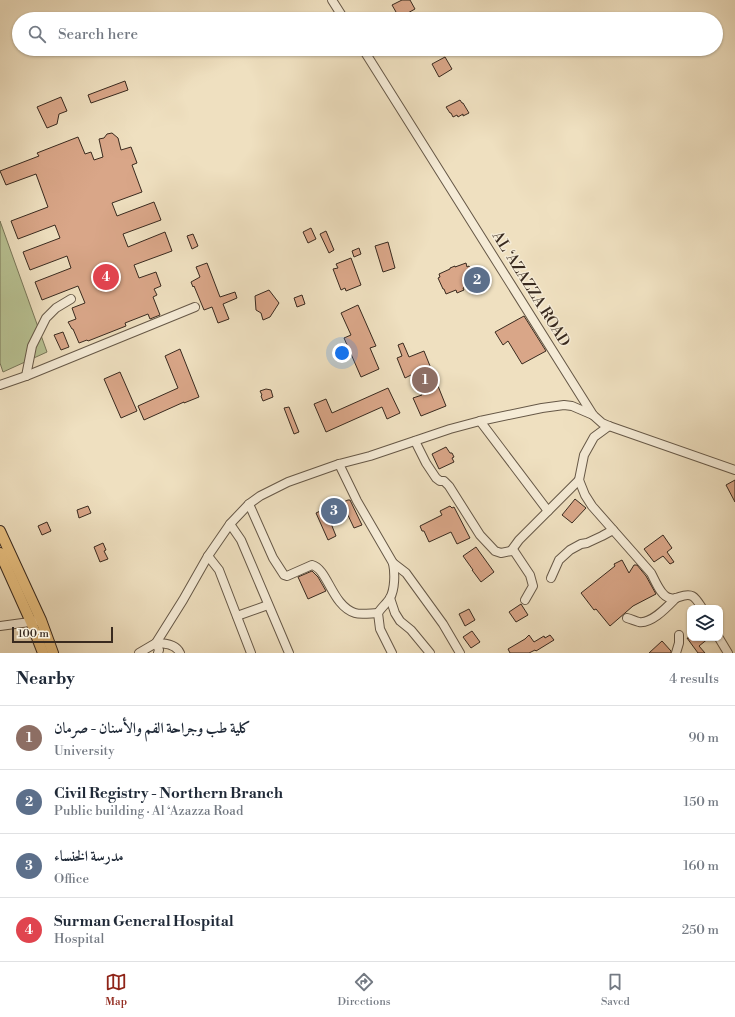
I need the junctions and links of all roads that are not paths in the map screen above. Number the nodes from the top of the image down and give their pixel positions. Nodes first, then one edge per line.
1 (332, 0) edge
2 (340, 12) edge
3 (367, 56) edge
4 (70, 299) dead end
5 (195, 307) dead end
6 (26, 376) junction
7 (0, 385) edge
8 (593, 415) junction
9 (480, 421) junction
10 (609, 426) junction
11 (415, 441) junction
12 (339, 464) junction
13 (735, 470) edge
14 (579, 480) junction
15 (249, 504) junction
16 (548, 511) junction
17 (230, 524) junction
18 (613, 530) junction
19 (0, 531) edge
20 (511, 550) junction
21 (0, 553) edge
22 (208, 556) junction
23 (393, 563) junction
24 (551, 578) dead end
25 (390, 598) junction
26 (676, 598) junction
27 (525, 600) dead end
28 (268, 605) junction
29 (700, 605) edge
30 (378, 613) junction
31 (237, 616) junction
32 (627, 618) dead end
33 (36, 621) junction
34 (0, 626) edge
35 (679, 635) dead end
36 (721, 641) edge
37 (156, 643) junction
38 (43, 653) edge
39 (52, 653) edge
40 (139, 653) edge
41 (158, 653) edge
42 (180, 653) edge
43 (250, 653) edge
44 (288, 653) edge
45 (392, 653) edge
46 (430, 653) edge
47 (460, 653) edge
48 (676, 653) edge
49 (728, 653) edge

1 - 2 street
3 - 8 street, AL ‘AZAZZA ROAD
4 - 6 street
5 - 6 street
6 - 7 street
8 - 9 street
8 - 10 street, AL ‘AZAZZA ROAD
9 - 11 street
9 - 16 street
10 - 13 street, AL ‘AZAZZA ROAD
10 - 14 street
11 - 12 street
11 - 20 street
12 - 15 street
12 - 23 street
14 - 16 street
14 - 18 street
15 - 17 street
15 - 30 street
16 - 20 street
17 - 22 street
17 - 28 street
18 - 24 street
18 - 26 street
19 - 33 main road
20 - 27 street
21 - 33 main road
22 - 31 street
22 - 37 street
23 - 25 street
23 - 47 street
25 - 30 street
25 - 46 street
26 - 29 street
26 - 32 street
28 - 31 street
28 - 44 street
30 - 45 street
31 - 43 street
33 - 34 street
33 - 38 main road
33 - 39 main road
35 - 48 street
36 - 49 street
37 - 40 street
37 - 41 street
37 - 42 street

